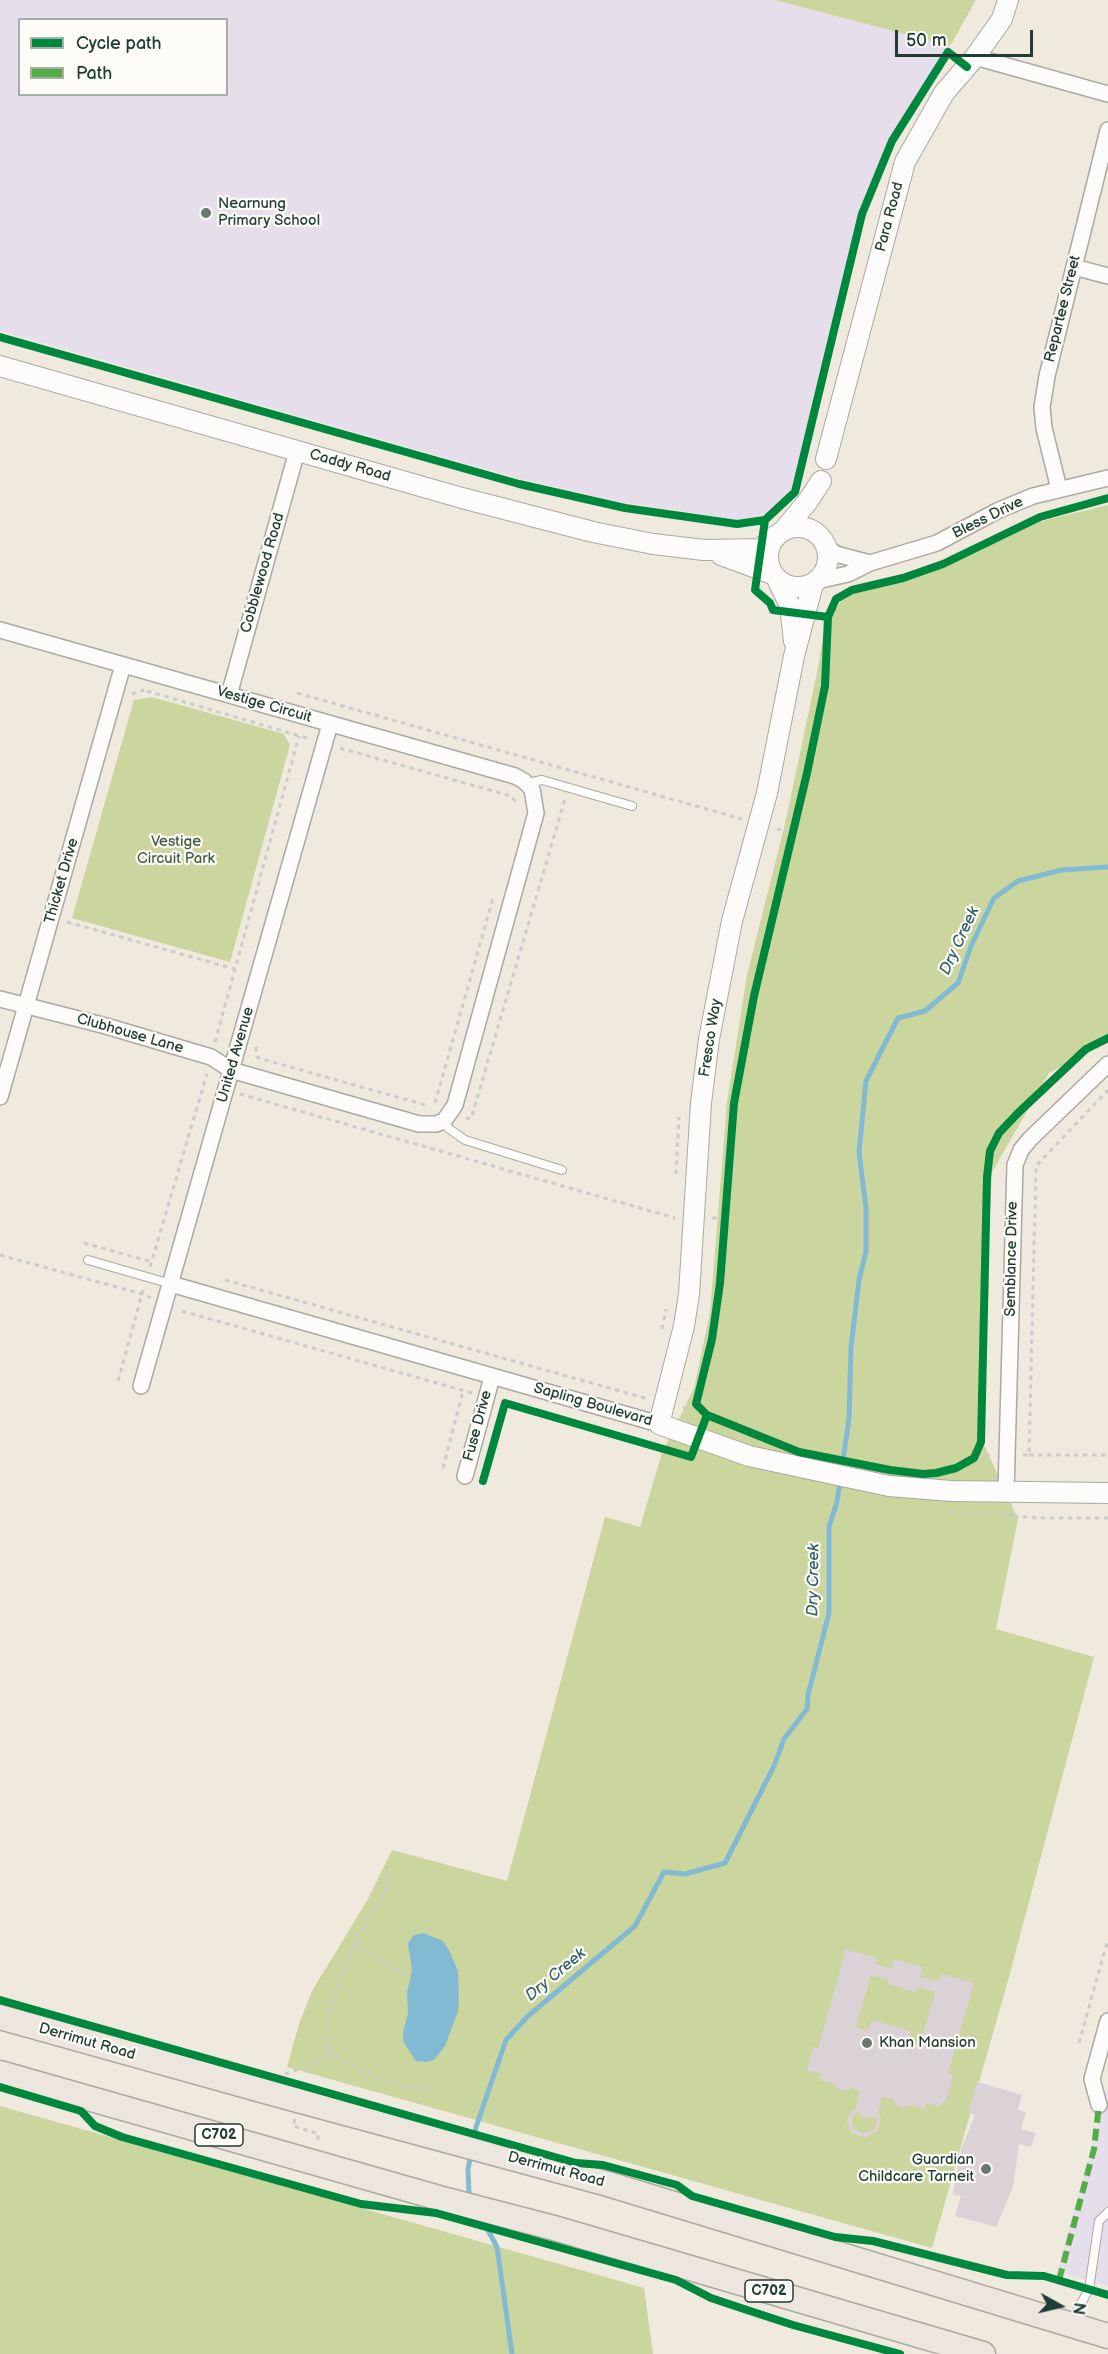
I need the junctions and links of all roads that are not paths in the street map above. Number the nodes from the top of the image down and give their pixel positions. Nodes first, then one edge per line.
1 (1008, 0) edge
2 (975, 57) junction
3 (1108, 94) edge
4 (1108, 130) edge
5 (1074, 267) junction
6 (1108, 276) edge
7 (0, 366) edge
8 (297, 451) junction
9 (826, 459) joint
10 (1108, 478) edge
11 (821, 481) junction
12 (1059, 489) junction
13 (780, 533) junction
14 (824, 543) junction
15 (704, 550) junction
16 (870, 563) junction
17 (775, 578) junction
18 (815, 582) junction
19 (0, 630) edge
20 (794, 656) junction
21 (123, 665) junction
22 (229, 695) junction
23 (330, 724) junction
24 (526, 784) junction
25 (632, 806) dead end
26 (0, 999) edge
27 (26, 1006) junction
28 (1108, 1064) edge
29 (231, 1070) junction
30 (0, 1097) edge
31 (444, 1121) junction
32 (562, 1170) dead end
33 (88, 1260) dead end
34 (171, 1284) junction
35 (492, 1377) junction
36 (141, 1386) dead end
37 (659, 1424) junction
38 (465, 1476) dead end
39 (1006, 1492) junction
40 (1108, 1493) edge
41 (0, 2017) edge
42 (1108, 2021) edge
43 (0, 2073) edge
44 (1099, 2105) dead end
45 (1108, 2212) edge
46 (1070, 2324) junction
47 (1108, 2336) edge
48 (983, 2354) edge

1 - 2 street, Para Road
2 - 3 street
2 - 9 street, Para Road
4 - 5 street, Repartee Street
5 - 6 street
5 - 12 street, Repartee Street
7 - 8 street, Caddy Road
8 - 15 street, Caddy Road
8 - 22 street, Cobblewood Road
9 - 11 street
10 - 12 street, Bless Drive
11 - 13 street
11 - 14 street
12 - 16 street, Bless Drive
13 - 14 street
13 - 15 street, Caddy Road
13 - 17 street
14 - 16 street
14 - 18 street
15 - 17 street, Caddy Road
16 - 18 street, Bless Drive
17 - 18 street
17 - 20 street, Fresco Way
18 - 20 street, Fresco Way
19 - 21 street, Vestige Circuit
20 - 37 street, Fresco Way
21 - 22 street, Vestige Circuit
21 - 27 street, Thicket Drive
22 - 23 street, Vestige Circuit
23 - 24 street, Vestige Circuit
23 - 29 street, United Avenue
24 - 25 lane, Vestige Circuit
24 - 31 street
26 - 27 street
27 - 29 street, Clubhouse Lane
27 - 30 street, Thicket Drive
28 - 39 street, Semblance Drive
29 - 31 street
29 - 34 street, United Avenue
31 - 32 lane
33 - 34 lane, Sapling Boulevard
34 - 35 street, Sapling Boulevard
34 - 36 street, United Avenue
35 - 37 street, Sapling Boulevard
35 - 38 street, Fuse Drive
37 - 39 street, Sapling Boulevard
39 - 40 street, Sapling Boulevard
41 - 46 main road, Derrimut Road
42 - 44 street
43 - 48 main road, C702
45 - 46 lane
46 - 47 main road, Derrimut Road

